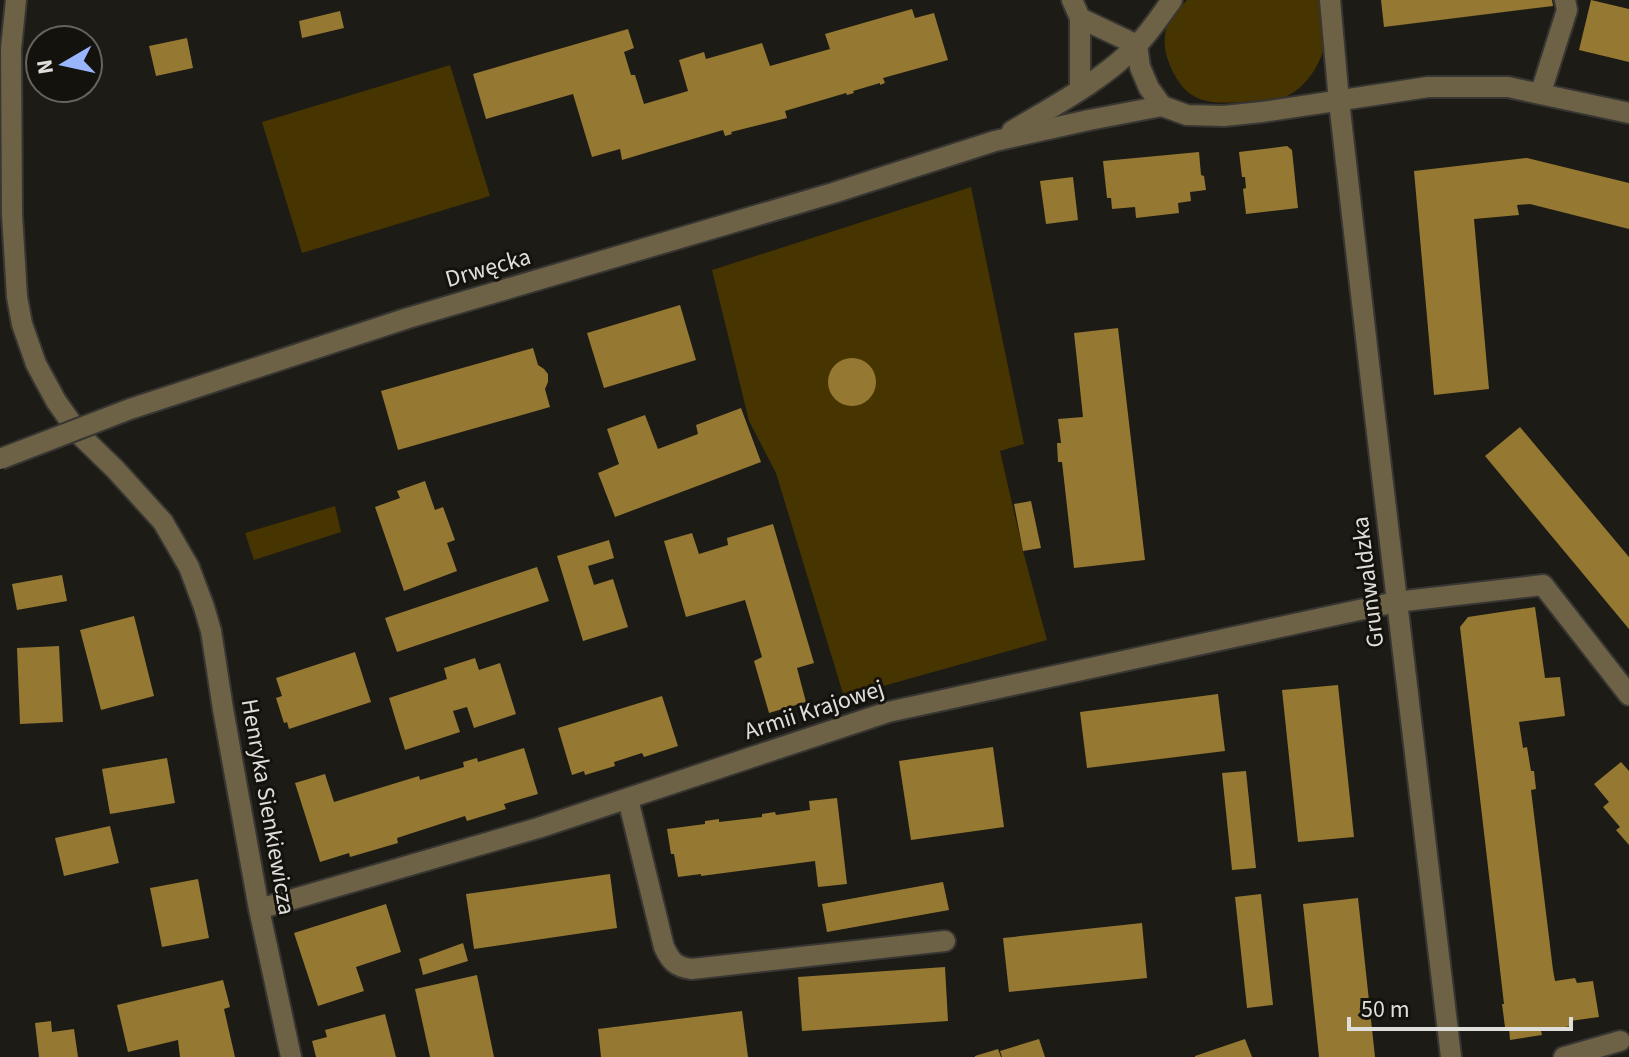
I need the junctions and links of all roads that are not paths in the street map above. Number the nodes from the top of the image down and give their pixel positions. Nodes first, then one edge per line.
1 (16, 0) edge
2 (1172, 0) edge
3 (1330, 0) edge
4 (1565, 0) edge
5 (1076, 9) edge
6 (1137, 45) junction
7 (1080, 90) junction
8 (1541, 92) junction
9 (1339, 101) junction
10 (1162, 106) junction
11 (1629, 113) edge
12 (995, 141) junction
13 (0, 459) edge
14 (1396, 602) junction
15 (1629, 695) edge
16 (628, 799) junction
17 (259, 909) junction
18 (945, 941) dead end
19 (1620, 1041) dead end
20 (291, 1057) edge
21 (1451, 1057) edge
22 (1564, 1057) edge

1 - 17 street, Henryka Sienkiewicza
2 - 6 street, Drwęcka
3 - 9 street, Grunwaldzka
4 - 8 street
5 - 6 street
5 - 7 street
6 - 7 street, Drwęcka
6 - 10 street
7 - 12 street, Drwęcka
8 - 9 street
8 - 11 street
9 - 10 street
9 - 14 street, Grunwaldzka
10 - 12 street, Drwęcka
12 - 13 street, Drwęcka, bridge
14 - 15 street, Armii Krajowej
14 - 16 street, Armii Krajowej
14 - 21 street, Grunwaldzka
16 - 17 street, Armii Krajowej
16 - 18 street
17 - 20 street, Henryka Sienkiewicza
19 - 22 street

